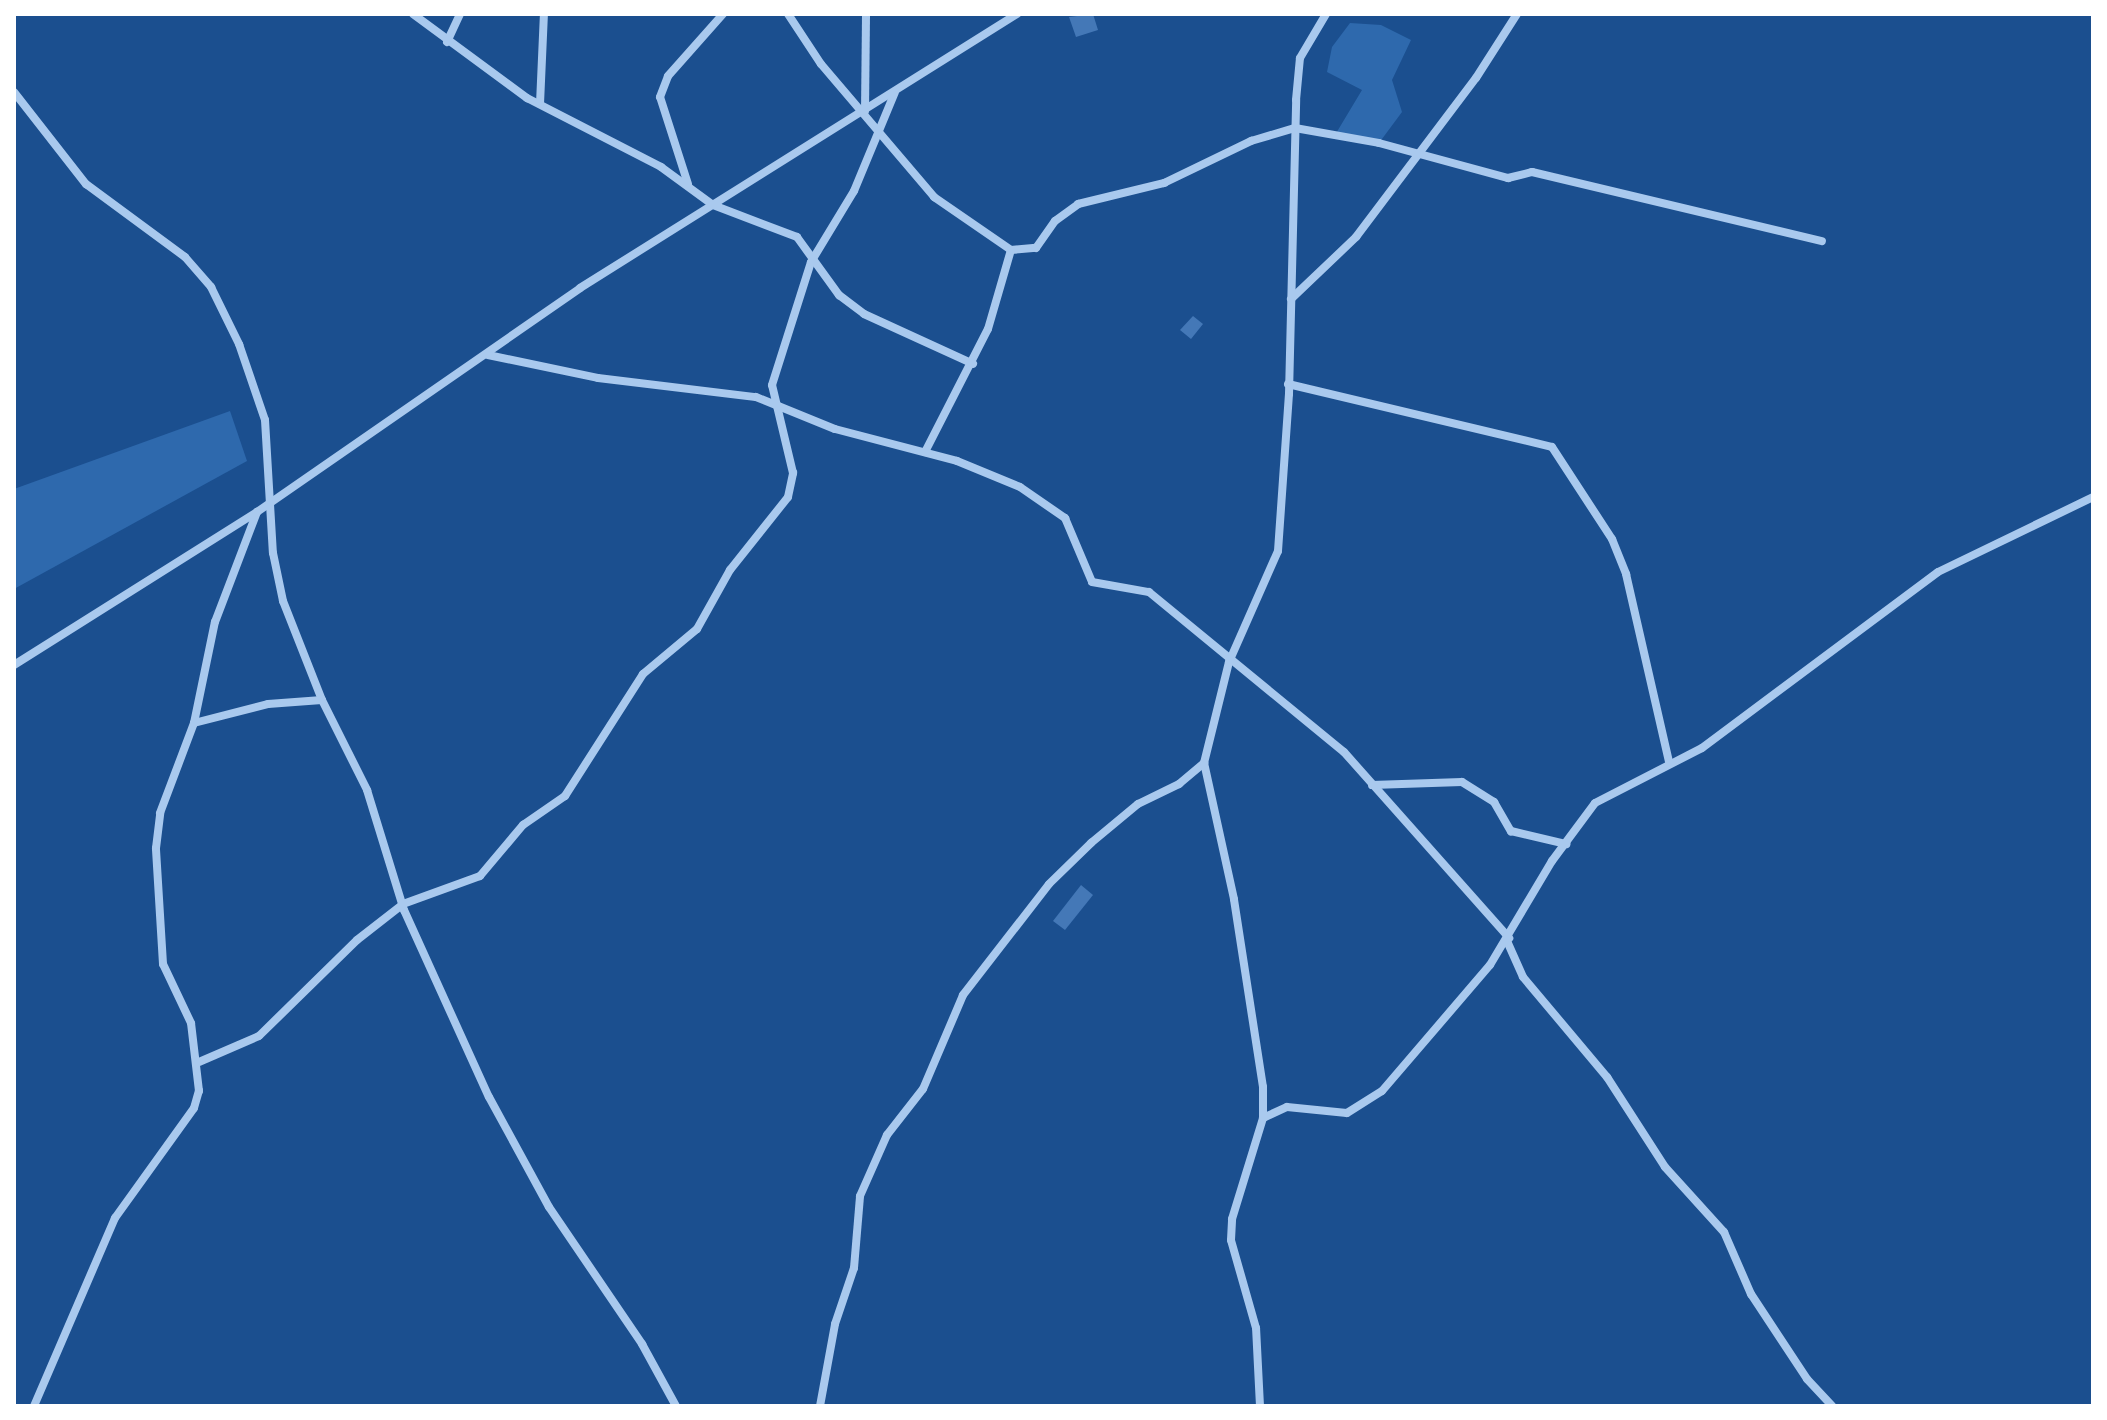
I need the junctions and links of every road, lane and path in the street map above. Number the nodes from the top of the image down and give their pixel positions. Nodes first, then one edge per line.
1 (413, 14) edge
2 (460, 14) edge
3 (544, 14) edge
4 (723, 14) edge
5 (788, 14) edge
6 (866, 14) edge
7 (1017, 14) edge
8 (1326, 14) edge
9 (1517, 14) edge
10 (447, 42) junction
11 (14, 92) edge
12 (895, 92) junction
13 (540, 104) junction
14 (865, 111) junction
15 (877, 127) junction
16 (1295, 128) junction
17 (1420, 153) junction
18 (688, 184) junction
19 (713, 205) junction
20 (1822, 241) dead end
21 (1011, 250) junction
22 (811, 262) junction
23 (1291, 299) junction
24 (488, 355) junction
25 (973, 364) junction
26 (1288, 384) junction
27 (775, 405) junction
28 (925, 452) junction
29 (2093, 497) edge
30 (273, 500) junction
31 (257, 512) junction
32 (1229, 662) junction
33 (14, 665) edge
34 (322, 700) junction
35 (194, 723) junction
36 (1669, 762) junction
37 (1204, 763) junction
38 (1372, 785) junction
39 (1566, 844) junction
40 (403, 904) junction
41 (1508, 939) junction
42 (199, 1062) junction
43 (1263, 1118) junction
44 (34, 1406) edge
45 (676, 1406) edge
46 (820, 1406) edge
47 (1260, 1406) edge
48 (1832, 1406) edge

1 - 10 street
2 - 10 street
3 - 13 street
4 - 18 street
5 - 14 street
6 - 14 street
7 - 12 street
8 - 16 street
9 - 17 street
10 - 13 street
11 - 30 street
12 - 14 street
12 - 15 street
13 - 18 street
14 - 15 street
14 - 19 street
15 - 21 street
15 - 22 street
16 - 17 street
16 - 21 street
16 - 23 street
17 - 20 street
17 - 23 street
18 - 19 street
19 - 22 street
19 - 24 street
21 - 25 street
22 - 25 street
22 - 27 street
23 - 26 street
24 - 27 street
24 - 30 street
25 - 28 street
26 - 32 street
26 - 36 street
27 - 28 street
27 - 40 street
28 - 32 street
29 - 36 street
30 - 31 street
30 - 34 street
31 - 33 street
31 - 35 street
32 - 37 street
32 - 38 street
34 - 35 street
34 - 40 street
35 - 42 street
36 - 39 street
37 - 43 street
37 - 46 street
38 - 39 street
38 - 41 street
39 - 41 street
40 - 42 street
40 - 45 street
41 - 43 street
41 - 48 street
42 - 44 street
43 - 47 street

